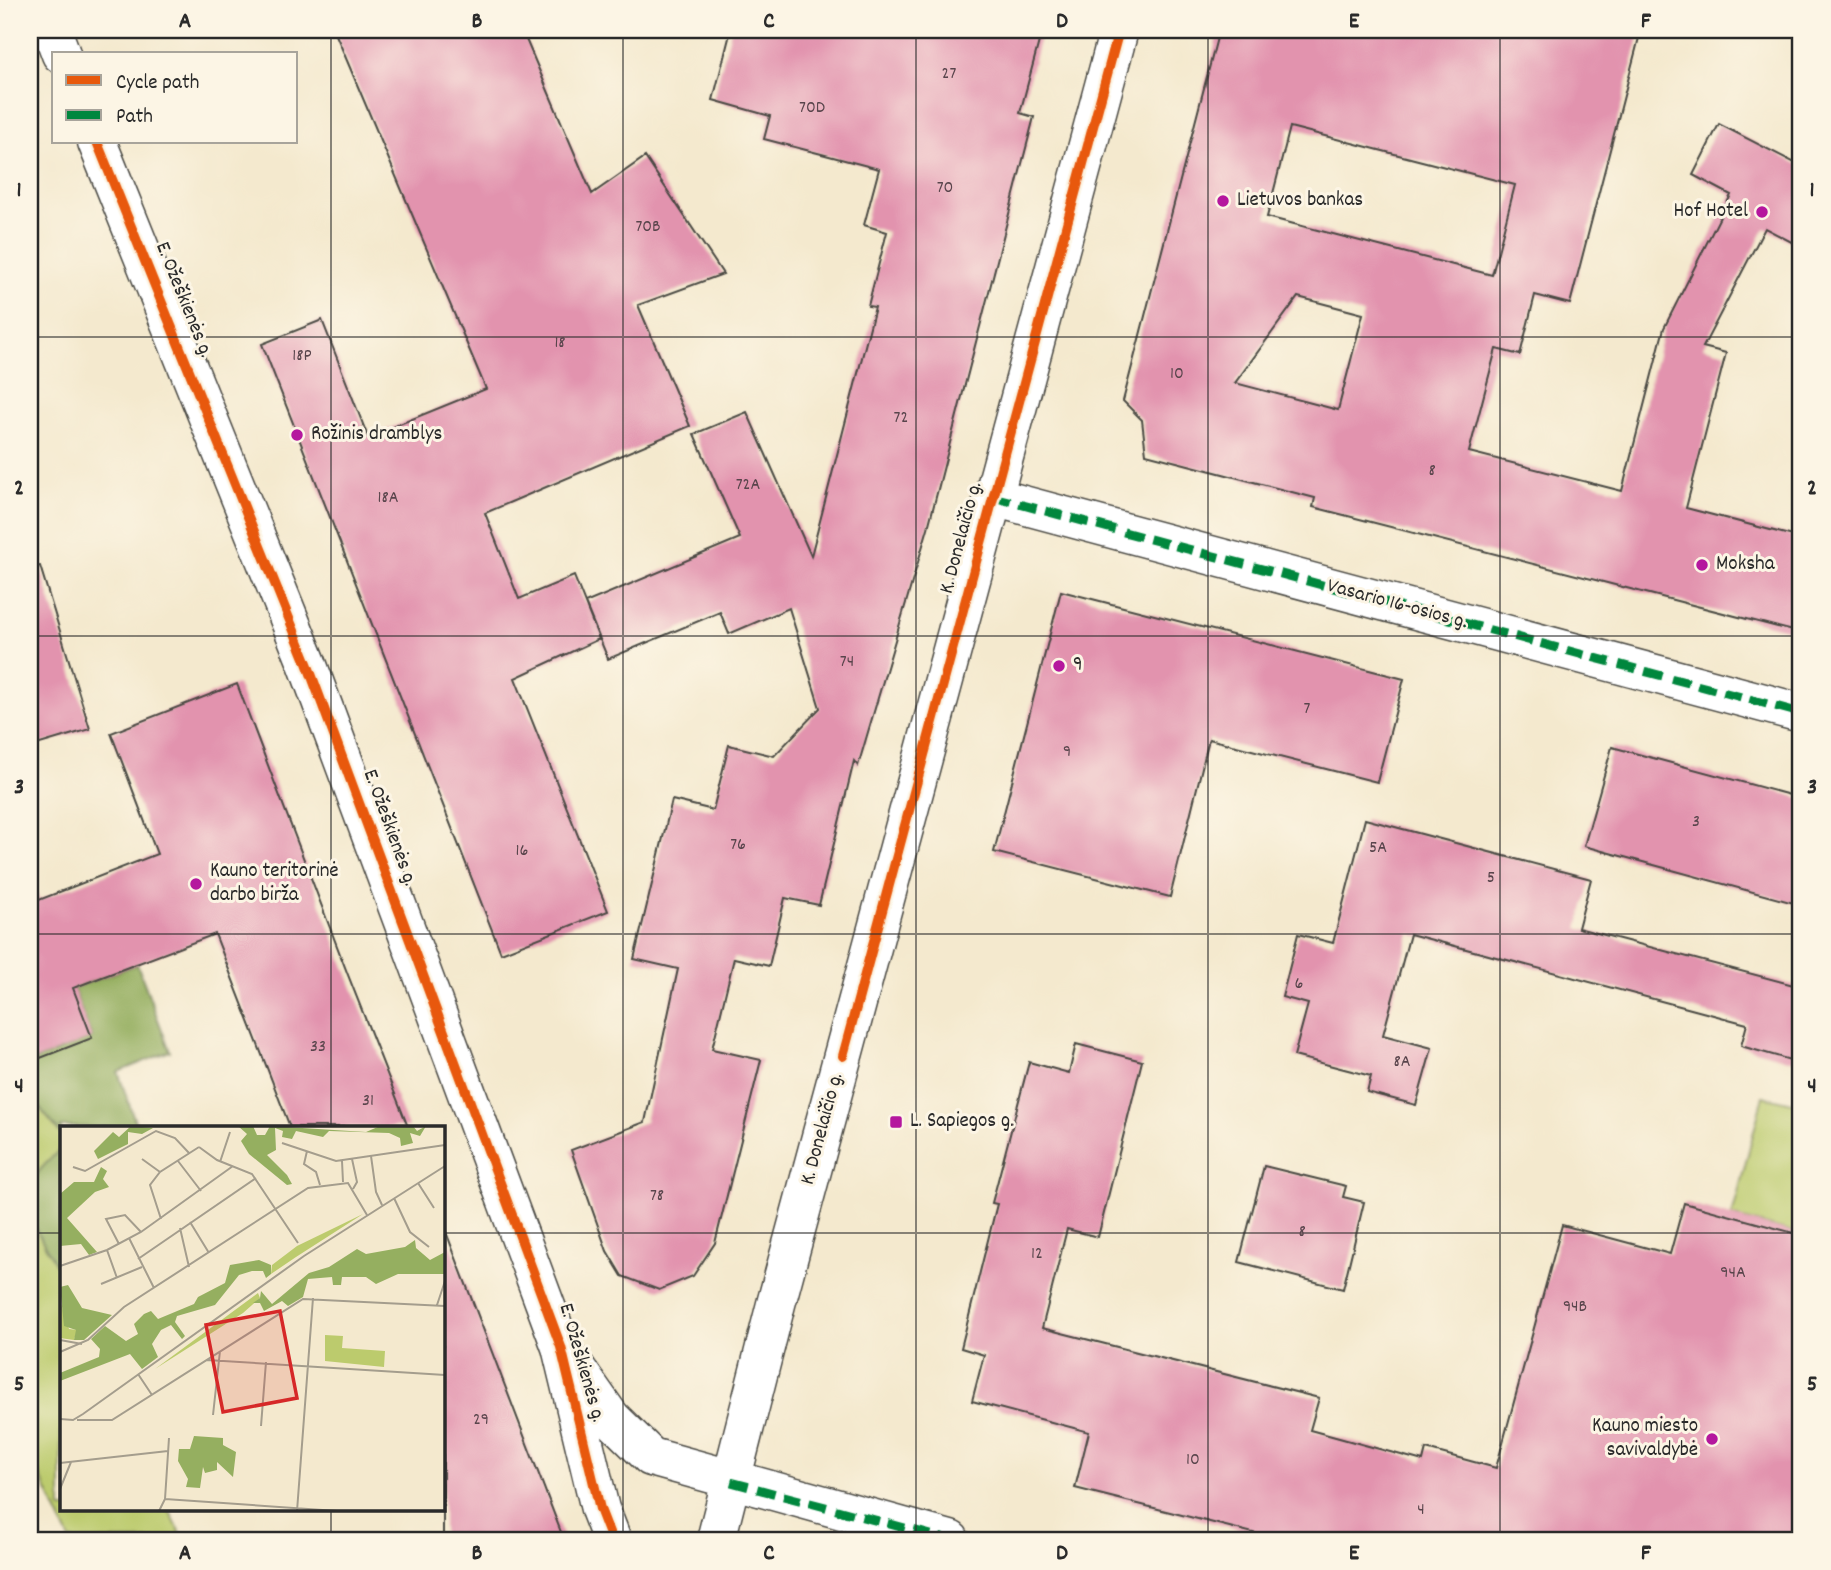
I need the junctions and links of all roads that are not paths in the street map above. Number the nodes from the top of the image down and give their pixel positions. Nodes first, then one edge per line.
1 (52, 30) edge
2 (1119, 30) edge
3 (60, 52) edge
4 (98, 144) edge
5 (993, 497) junction
6 (1801, 713) edge
7 (561, 1348) junction
8 (731, 1482) junction
9 (612, 1540) edge
10 (716, 1540) edge
11 (950, 1540) edge

1 - 3 street
2 - 5 street, K. Donelaičio g.
4 - 7 street, E. Ožeškienės g.
5 - 6 street, Vasario 16-osios g.
5 - 8 street, K. Donelaičio g.
7 - 8 street, E. Ožeškienės g.
7 - 9 street, E. Ožeškienės g.
8 - 10 street, K. Donelaičio g.
8 - 11 street

